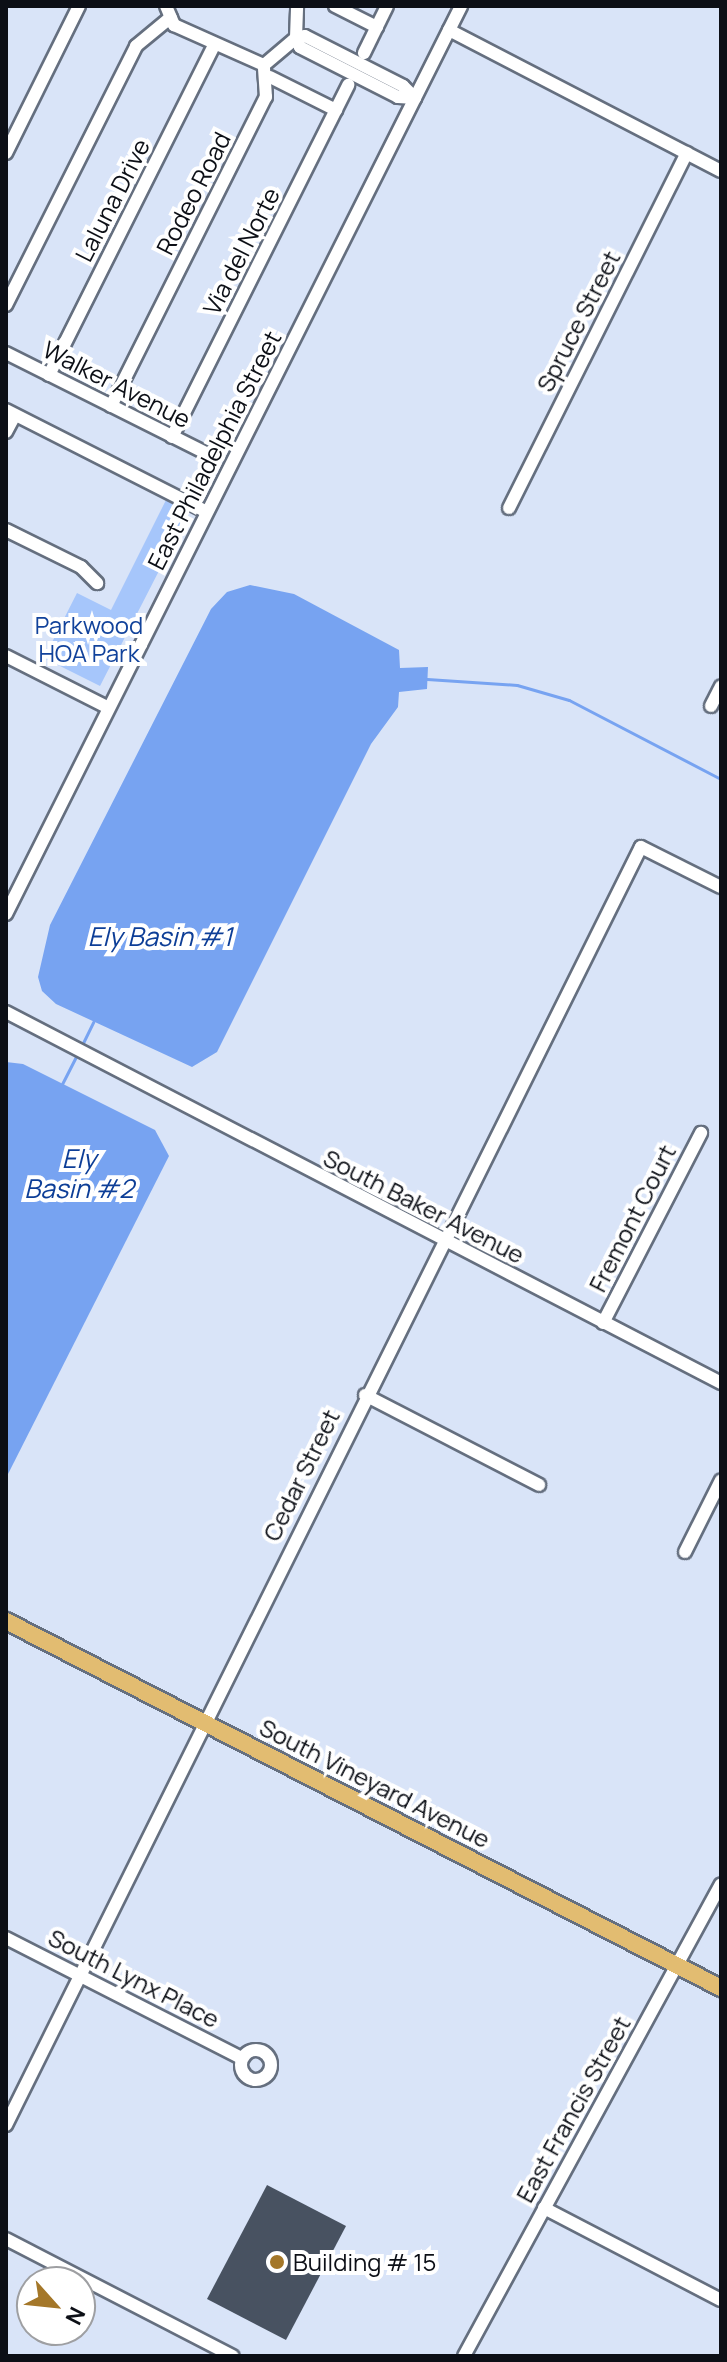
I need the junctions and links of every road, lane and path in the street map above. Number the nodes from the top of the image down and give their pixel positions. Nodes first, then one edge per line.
1 (79, 6) edge
2 (297, 6) edge
3 (335, 6) edge
4 (387, 6) edge
5 (461, 6) edge
6 (168, 11) edge
7 (377, 27) junction
8 (449, 30) junction
9 (296, 38) junction
10 (214, 45) junction
11 (364, 53) dead end
12 (267, 71) junction
13 (348, 85) dead end
14 (415, 98) junction
15 (336, 110) junction
16 (6, 153) edge
17 (687, 153) junction
18 (721, 171) edge
19 (6, 305) edge
20 (6, 353) edge
21 (49, 375) junction
22 (111, 406) junction
23 (10, 412) edge
24 (6, 432) edge
25 (172, 437) junction
26 (208, 454) dead end
27 (509, 508) dead end
28 (207, 512) junction
29 (6, 530) edge
30 (97, 583) dead end
31 (6, 656) edge
32 (721, 686) edge
33 (711, 706) dead end
34 (109, 708) junction
35 (721, 887) edge
36 (6, 914) edge
37 (6, 1012) edge
38 (701, 1133) dead end
39 (441, 1240) junction
40 (603, 1323) junction
41 (721, 1383) edge
42 (365, 1395) junction
43 (721, 1480) edge
44 (539, 1485) dead end
45 (685, 1552) dead end
46 (6, 1621) edge
47 (203, 1723) junction
48 (721, 1884) edge
49 (6, 1938) edge
50 (680, 1966) junction
51 (79, 1976) junction
52 (721, 1988) edge
53 (242, 2058) dead end
54 (6, 2125) edge
55 (544, 2208) junction
56 (6, 2239) edge
57 (721, 2300) edge
58 (233, 2356) edge
59 (464, 2356) edge

1 - 16 street
2 - 9 street
3 - 7 street
4 - 7 street
5 - 8 street, East Philadelphia Street
6 - 10 street
6 - 19 street
7 - 11 street
8 - 14 street, East Philadelphia Street
8 - 17 street
9 - 12 street
9 - 14 street
10 - 12 street
10 - 21 street, Laluna Drive
12 - 15 street
12 - 22 street, Rodeo Road
13 - 15 street, Via del Norte
14 - 28 street, East Philadelphia Street
15 - 25 street, Via del Norte
17 - 18 street
17 - 27 street, Spruce Street
20 - 21 street, Walker Avenue
21 - 22 street, Walker Avenue
22 - 25 street, Walker Avenue
23 - 24 street
23 - 28 street
25 - 26 street, Walker Avenue
28 - 34 street, East Philadelphia Street
29 - 30 street
31 - 34 street
32 - 33 street
34 - 36 street, East Philadelphia Street
35 - 39 street, Cedar Street
37 - 39 street, South Baker Avenue
38 - 40 street, Fremont Court
39 - 40 street, South Baker Avenue
39 - 42 street, Cedar Street
40 - 41 street, South Baker Avenue
42 - 44 street
42 - 47 street, Cedar Street
43 - 45 street
46 - 47 main road, South Vineyard Avenue
47 - 50 main road, South Vineyard Avenue
47 - 51 street, Cedar Street
48 - 50 street, East Francis Street
49 - 51 street, South Lynx Place
50 - 52 main road, South Vineyard Avenue
50 - 55 street, East Francis Street
51 - 53 street, South Lynx Place
51 - 54 street, Cedar Street
55 - 57 street
55 - 59 street, East Francis Street
56 - 58 street

